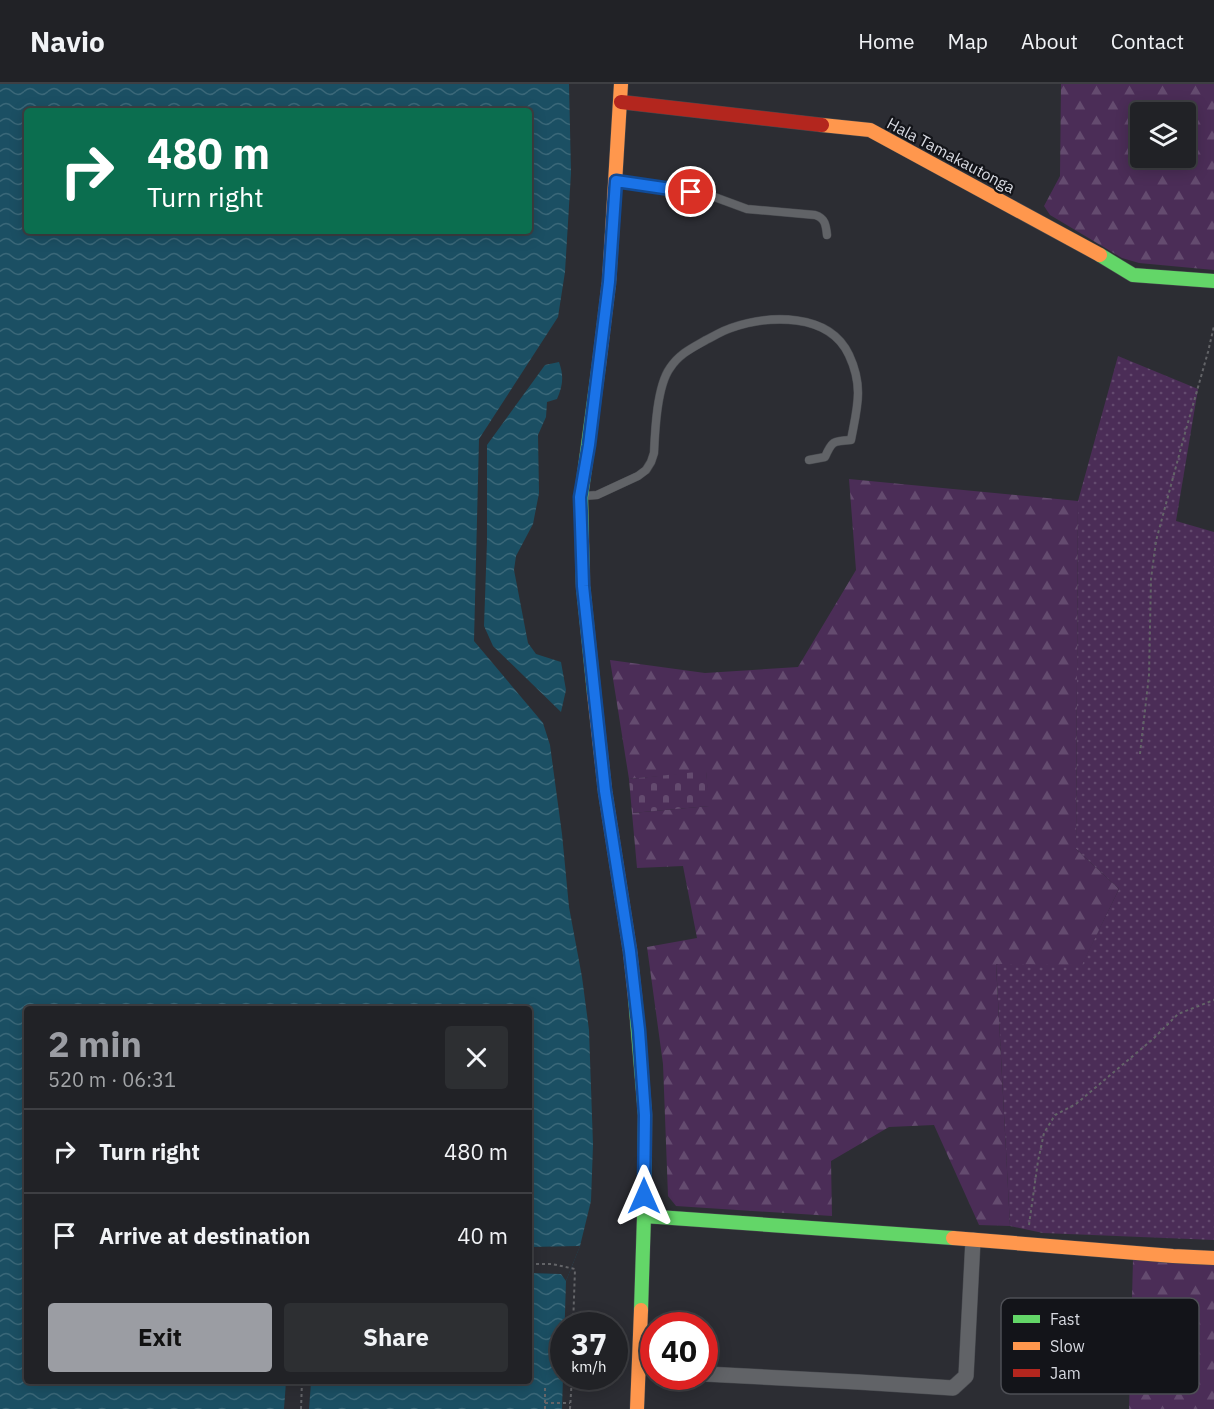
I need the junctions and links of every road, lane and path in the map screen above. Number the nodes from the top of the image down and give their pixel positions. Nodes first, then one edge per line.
1 (621, 84) edge
2 (621, 102) junction
3 (616, 181) junction
4 (827, 235) dead end
5 (1214, 281) edge
6 (1214, 326) edge
7 (809, 460) dead end
8 (580, 497) junction
9 (1140, 754) dead end
10 (1214, 1000) edge
11 (644, 1216) junction
12 (974, 1240) junction
13 (1026, 1243) junction
14 (1214, 1258) edge
15 (532, 1264) edge
16 (573, 1312) edge
17 (646, 1312) edge
18 (718, 1375) edge
19 (302, 1384) edge
20 (545, 1385) dead end
21 (571, 1390) edge
22 (642, 1390) edge
23 (545, 1403) junction
24 (570, 1403) junction
25 (301, 1409) edge
26 (545, 1409) edge
27 (570, 1409) edge
28 (637, 1409) edge

1 - 2 street
2 - 3 street
2 - 5 street, Hala Tamakautonga
3 - 4 lane
3 - 8 street
6 - 9 path
7 - 8 lane
8 - 11 street
10 - 13 path
11 - 12 street
11 - 17 street
12 - 13 street
12 - 18 street
13 - 14 street
15 - 16 path
19 - 25 path
20 - 23 path
21 - 24 path
22 - 28 street
23 - 24 path
23 - 26 path
24 - 27 path

